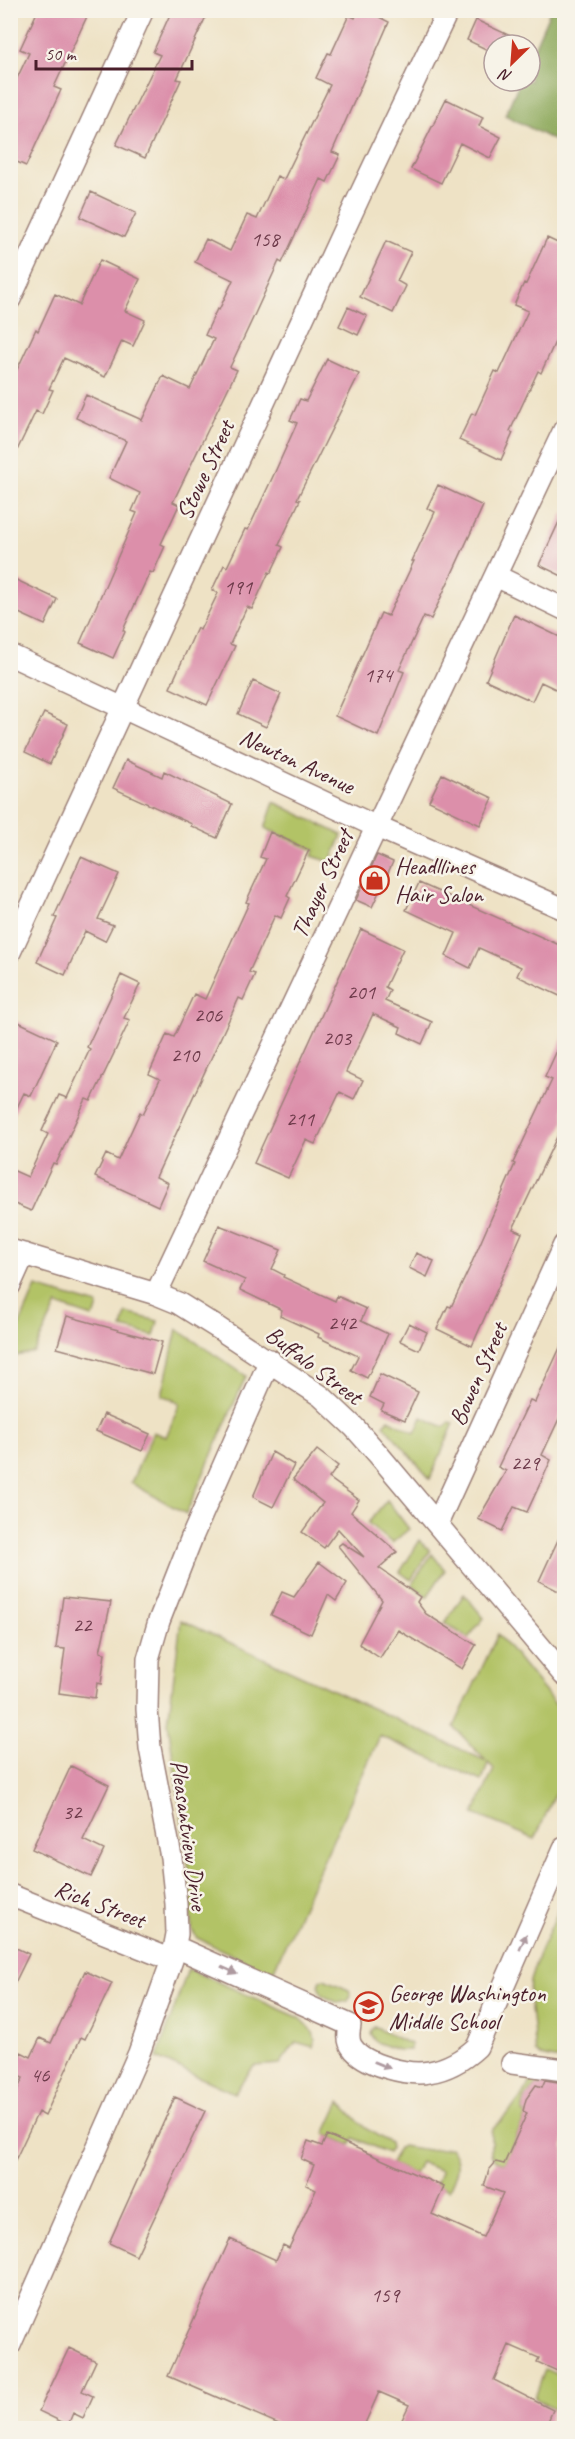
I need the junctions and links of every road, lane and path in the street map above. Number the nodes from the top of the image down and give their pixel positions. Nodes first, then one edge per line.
1 (143, 10) edge
2 (448, 10) edge
3 (10, 299) edge
4 (564, 430) edge
5 (496, 576) junction
6 (564, 609) edge
7 (10, 655) edge
8 (122, 709) junction
9 (377, 827) junction
10 (564, 909) edge
11 (10, 952) edge
12 (564, 1245) edge
13 (17, 1252) edge
14 (10, 1285) edge
15 (156, 1294) junction
16 (270, 1360) junction
17 (437, 1524) junction
18 (564, 1675) edge
19 (564, 1849) edge
20 (10, 1895) edge
21 (174, 1953) junction
22 (512, 2063) dead end
23 (564, 2070) edge
24 (10, 2345) edge

1 - 3 street
2 - 8 street, Stowe Street
4 - 5 street, Thayer Street
5 - 6 street
5 - 9 street, Thayer Street
7 - 8 street, Newton Avenue
8 - 9 street, Newton Avenue
8 - 11 street, Stowe Street
9 - 10 street, Newton Avenue
9 - 15 street, Thayer Street
12 - 17 street, Bowen Street
13 - 14 street
13 - 15 street, Buffalo Street
15 - 16 street, Buffalo Street
16 - 17 street, Buffalo Street
16 - 21 street, Pleasantview Drive
17 - 18 street, Buffalo Street
21 -> 19 street, Rich Street
20 - 21 street, Rich Street
21 - 24 street, Pleasantview Drive
22 - 23 street

